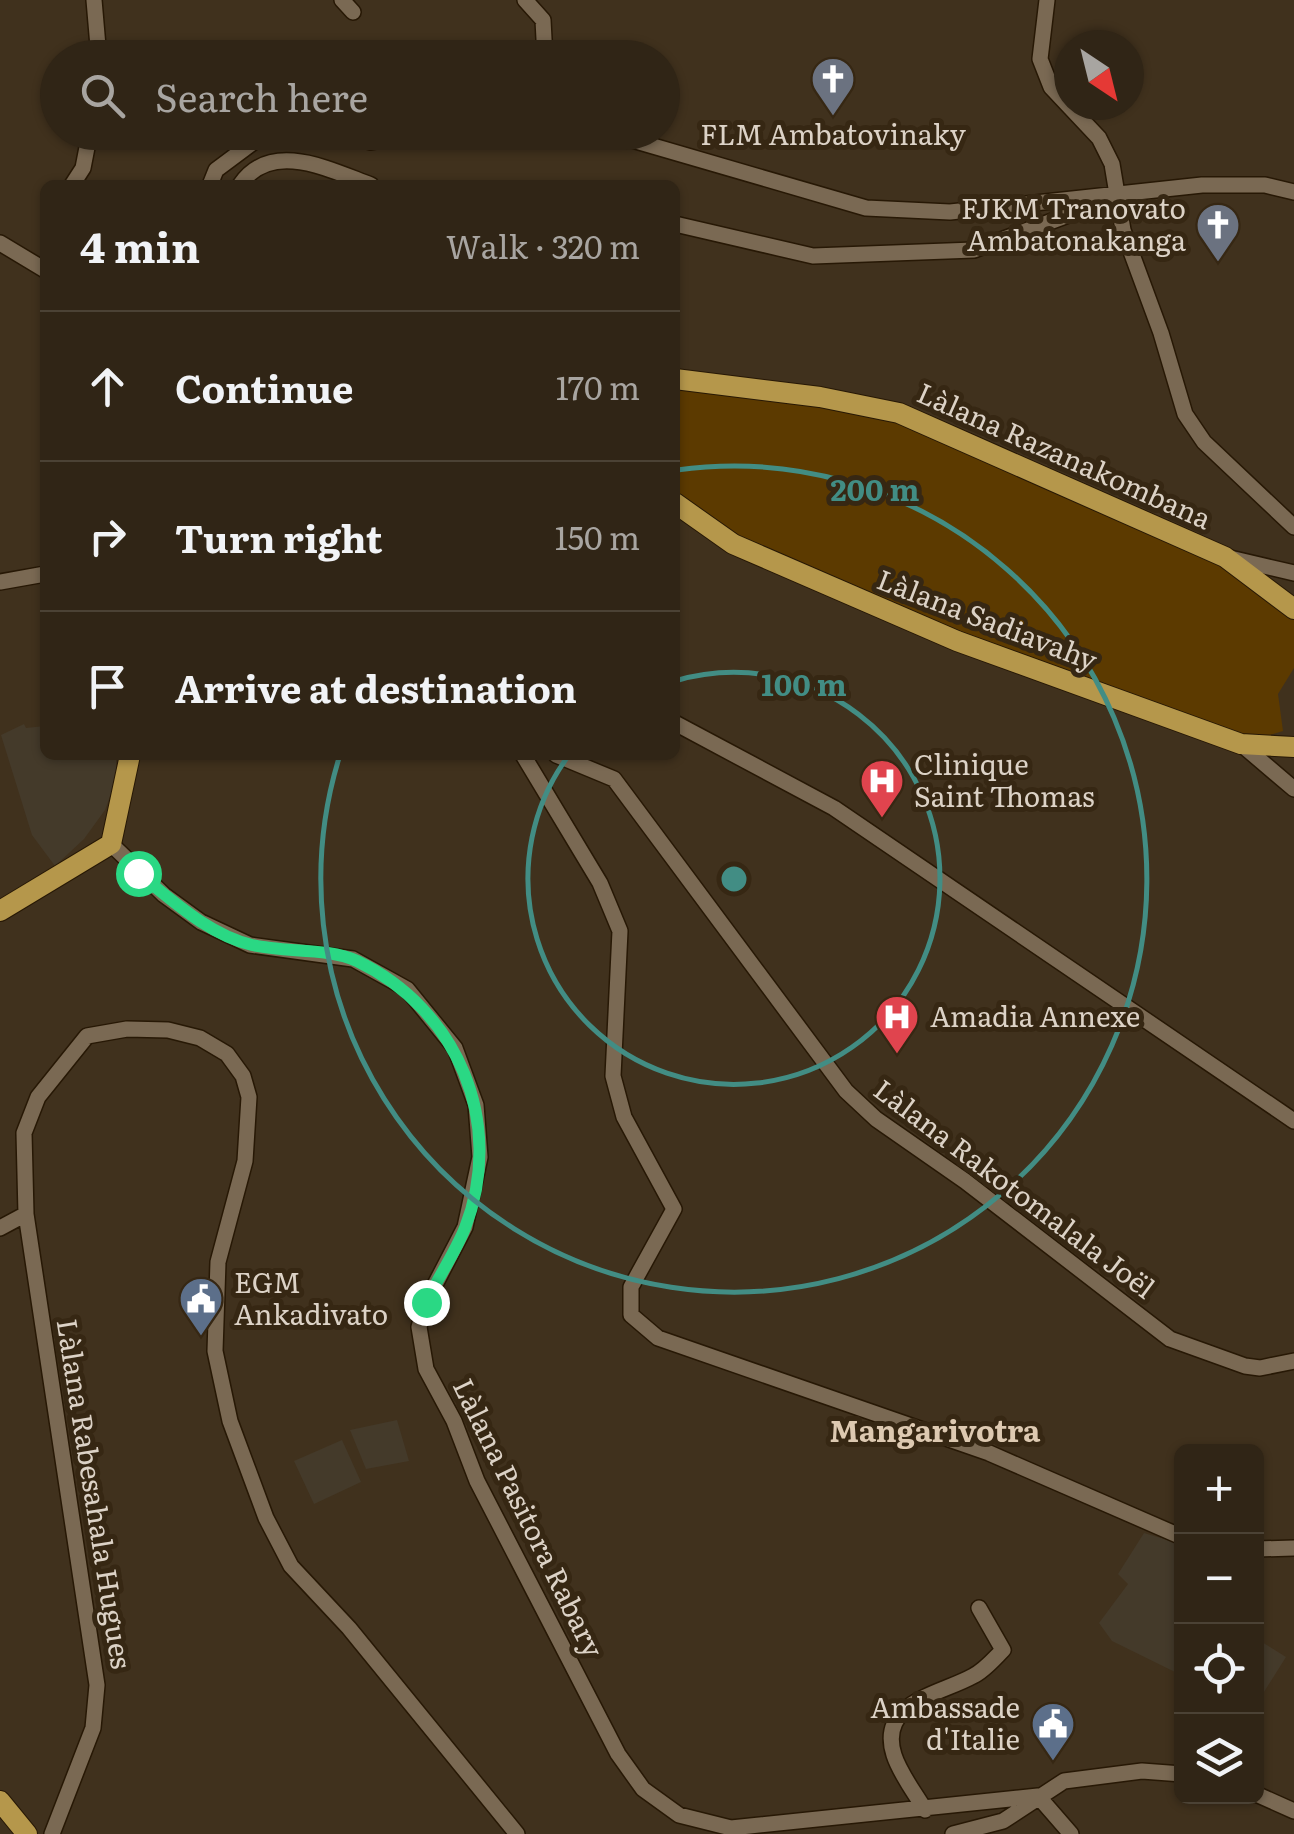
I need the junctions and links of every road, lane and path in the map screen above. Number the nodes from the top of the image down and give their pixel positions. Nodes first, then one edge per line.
1 (94, 0) edge
2 (525, 0) edge
3 (1046, 0) edge
4 (97, 40) edge
5 (544, 40) edge
6 (86, 150) edge
7 (243, 150) edge
8 (668, 150) edge
9 (75, 180) edge
10 (212, 180) edge
11 (246, 180) edge
12 (355, 180) edge
13 (1294, 192) edge
14 (1120, 195) junction
15 (680, 225) edge
16 (0, 243) edge
17 (40, 267) edge
18 (680, 380) edge
19 (680, 507) edge
20 (1294, 526) edge
21 (1225, 557) junction
22 (1294, 573) edge
23 (40, 575) edge
24 (0, 582) edge
25 (1294, 609) edge
26 (680, 726) edge
27 (1241, 744) junction
28 (1294, 747) edge
29 (129, 760) edge
30 (526, 760) edge
31 (569, 760) edge
32 (1294, 789) edge
33 (111, 844) junction
34 (0, 911) edge
35 (1294, 1121) edge
36 (26, 1214) junction
37 (0, 1228) edge
38 (1294, 1361) edge
39 (1175, 1534) edge
40 (1294, 1548) edge
41 (1264, 1549) edge
42 (979, 1608) dead end
43 (1174, 1773) edge
44 (1038, 1796) junction
45 (1264, 1798) edge
46 (0, 1801) edge
47 (925, 1810) junction
48 (1294, 1811) edge
49 (728, 1831) edge
50 (27, 1834) edge
51 (52, 1834) edge
52 (517, 1834) edge
53 (953, 1834) edge
54 (1071, 1834) edge

1 - 4 street
2 - 5 street
3 - 14 street
6 - 9 street
7 - 10 street
8 - 14 street
11 - 12 street
13 - 14 street
14 - 15 street
14 - 20 street
16 - 17 street
18 - 21 main road, Làlana Razanakombana
19 - 27 main road, Làlana Sadiavahy
21 - 22 street
21 - 25 main road, Làlana Razanakombana
23 - 24 street
26 - 35 street
27 - 28 main road, Làlana Sadiavahy
27 - 32 street
29 - 33 main road
30 - 39 street
31 - 38 street, Làlana Rakotomalala Joël
33 - 34 main road
33 - 49 street, Làlana Pasitora Rabary
36 - 37 street
36 - 51 street, Làlana Rabesahala Hugues
36 - 52 street, Làlana Rabesahala Hugues
40 - 41 street
42 - 47 street
43 - 44 street
44 - 47 street, Làlana Pasitora Rabary
44 - 53 street
44 - 54 street
45 - 48 street
46 - 50 main road
47 - 49 street, Làlana Pasitora Rabary

